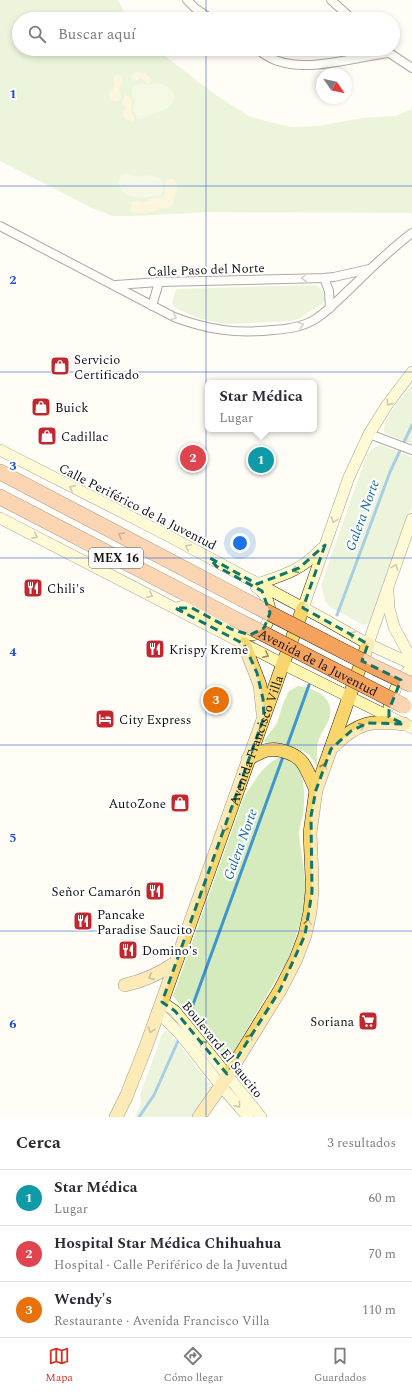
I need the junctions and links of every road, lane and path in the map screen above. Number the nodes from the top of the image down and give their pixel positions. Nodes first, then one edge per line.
1 (187, 0) edge
2 (331, 0) edge
3 (201, 12) edge
4 (344, 12) edge
5 (269, 56) edge
6 (362, 56) edge
7 (394, 56) edge
8 (412, 68) edge
9 (0, 226) edge
10 (412, 233) edge
11 (370, 269) junction
12 (324, 278) junction
13 (158, 282) junction
14 (115, 285) junction
15 (152, 306) junction
16 (330, 308) junction
17 (412, 372) edge
18 (369, 434) junction
19 (0, 450) edge
20 (412, 450) edge
21 (0, 472) edge
22 (0, 497) edge
23 (0, 518) edge
24 (412, 519) edge
25 (325, 545) junction
26 (210, 558) junction
27 (257, 584) junction
28 (387, 588) junction
29 (175, 608) junction
30 (303, 608) junction
31 (244, 644) junction
32 (368, 644) junction
33 (412, 660) edge
34 (283, 664) junction
35 (412, 664) edge
36 (412, 668) edge
37 (412, 685) edge
38 (349, 698) junction
39 (408, 708) edge
40 (390, 717) junction
41 (264, 718) junction
42 (408, 726) edge
43 (331, 749) junction
44 (248, 760) junction
45 (316, 790) junction
46 (176, 963) junction
47 (125, 986) dead end
48 (160, 1007) junction
49 (227, 1074) junction
50 (221, 1086) junction
51 (116, 1117) edge
52 (199, 1117) edge
53 (248, 1117) edge
54 (261, 1117) edge

1 - 3 street
2 - 4 street
5 - 6 street
7 - 8 street
9 - 14 street
10 - 11 street, Calle Paso del Norte
11 - 12 street, Calle Paso del Norte
11 - 16 street
12 -> 13 street, Calle Paso del Norte
12 - 16 street
13 - 14 street, Calle Paso del Norte
13 - 15 street
14 - 15 street
15 -> 16 street
17 -> 18 main road, Avenida Francisco Villa
18 - 20 street
18 -> 25 main road, Avenida Francisco Villa
26 -> 19 main road, Calle Periférico de la Juventud
37 -> 21 highway, Avenida de la Juventud / MEX 16, bridge
22 - 39 highway, Avenida de la Juventud / MEX 16, bridge
23 -> 29 main road
28 -> 24 main road
25 -> 27 main road
25 - 30 main road, Avenida Francisco Villa
26 - 27 main road, Calle Periférico de la Juventud
26 - 29 main road
27 - 30 main road, Calle Periférico de la Juventud
28 - 32 main road
28 - 33 main road
29 - 31 main road
32 -> 30 main road, Calle Periférico de la Juventud
30 - 34 main road, Avenida Francisco Villa
31 -> 34 main road
31 - 41 main road
32 - 35 main road, Calle Periférico de la Juventud
32 - 38 main road
34 - 38 main road
34 - 41 main road, Avenida Francisco Villa
36 - 40 main road
38 - 40 main road
38 - 43 main road
40 - 42 main road
41 - 44 main road, Avenida Francisco Villa
43 -> 42 main road
45 -> 43 main road
44 - 45 main road
44 -> 46 main road, Avenida Francisco Villa
49 -> 45 main road
46 -> 47 main road
46 - 48 main road, Avenida Francisco Villa
49 -> 48 main road, Boulevard El Saucito
48 - 50 main road, Boulevard El Saucito
48 -> 51 main road, Avenida Francisco Villa
49 - 50 main road
49 - 54 main road, Boulevard El Saucito
50 - 52 main road
50 -> 53 main road, Boulevard El Saucito

